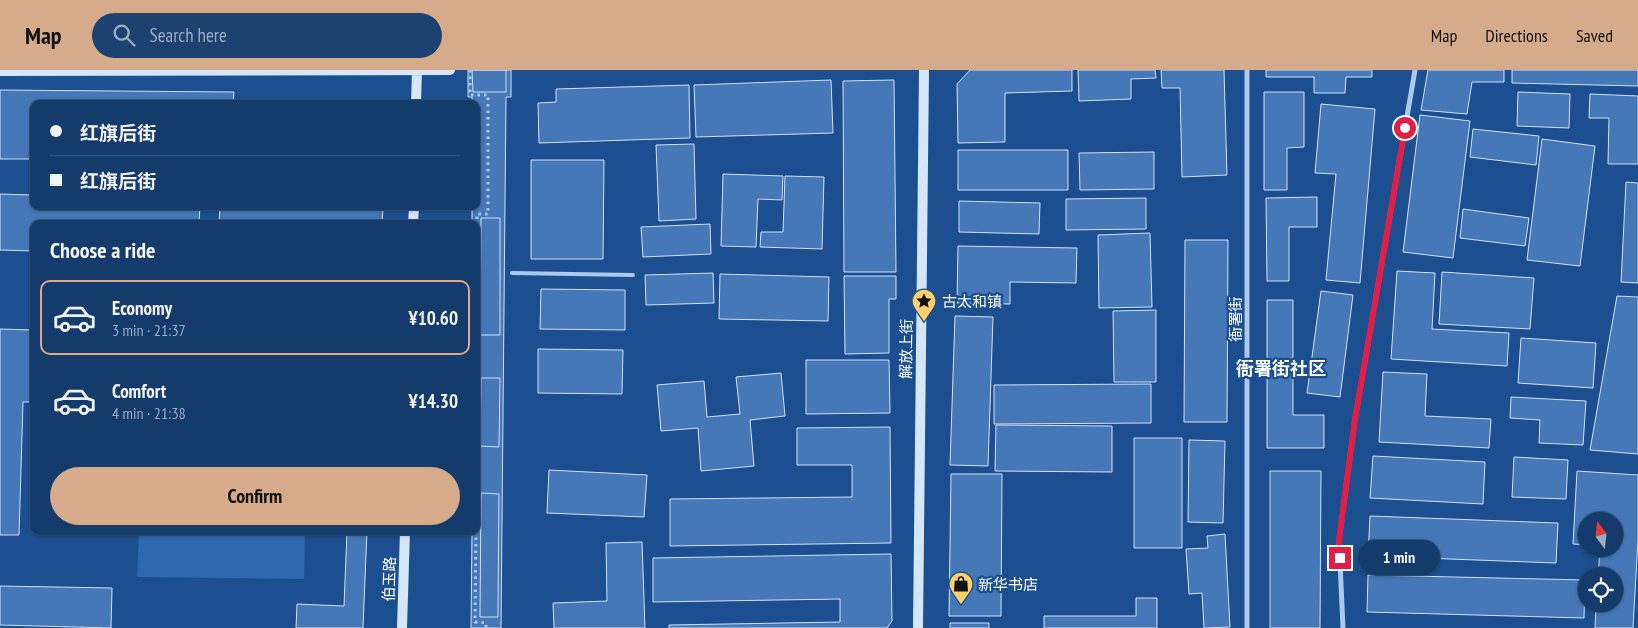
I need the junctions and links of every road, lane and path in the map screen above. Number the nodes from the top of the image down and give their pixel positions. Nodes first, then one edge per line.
1 (417, 70) edge
2 (450, 70) edge
3 (470, 70) edge
4 (924, 70) edge
5 (1248, 70) edge
6 (1415, 70) edge
7 (0, 71) edge
8 (416, 100) edge
9 (477, 220) edge
10 (512, 273) dead end
11 (633, 275) dead end
12 (405, 535) edge
13 (476, 535) edge
14 (402, 628) edge
15 (486, 628) edge
16 (918, 628) edge
17 (1247, 628) edge
18 (1343, 628) edge

1 - 2 street
1 - 7 street
1 - 8 street
3 - 9 path
4 - 16 street, 解放上街
5 - 17 street, 衙署街
6 - 18 street
10 - 11 lane
12 - 14 street, 伯玉路
13 - 15 path

